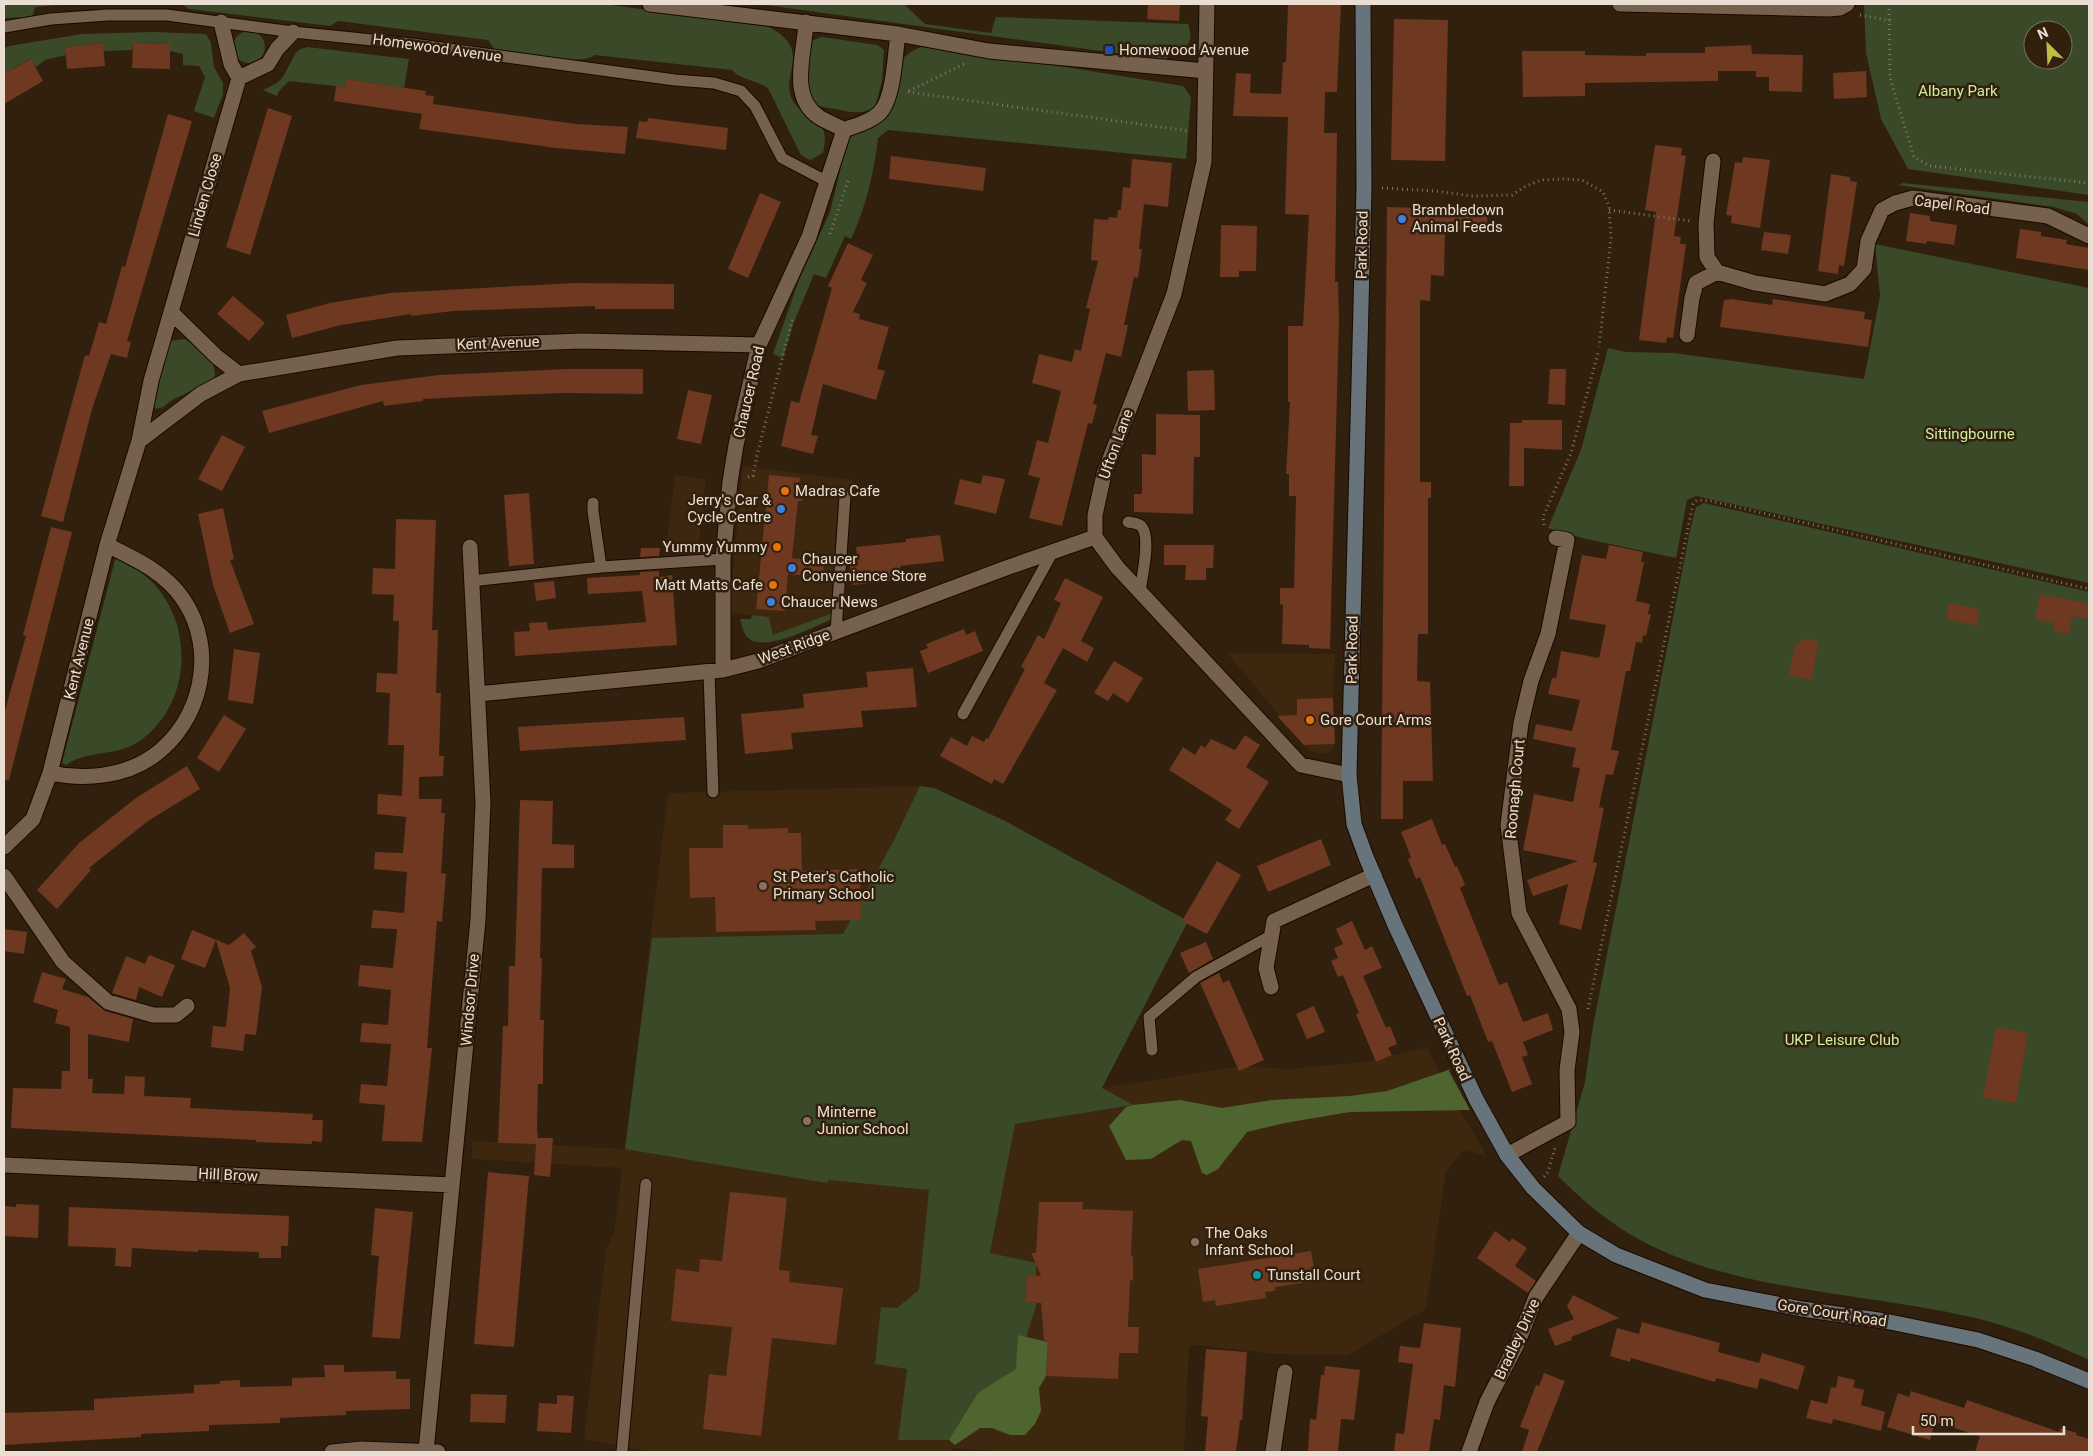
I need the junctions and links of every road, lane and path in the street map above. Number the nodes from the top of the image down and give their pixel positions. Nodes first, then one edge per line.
1 (650, 4) edge
2 (1207, 4) edge
3 (1363, 4) edge
4 (1620, 4) edge
5 (1889, 4) edge
6 (1845, 6) edge
7 (1891, 21) junction
8 (221, 22) junction
9 (806, 22) junction
10 (4, 28) edge
11 (293, 32) junction
12 (898, 34) junction
13 (989, 51) junction
14 (1206, 70) junction
15 (239, 78) junction
16 (890, 90) junction
17 (906, 92) junction
18 (844, 130) junction
19 (1206, 133) junction
20 (1713, 161) dead end
21 (849, 176) dead end
22 (826, 181) junction
23 (2089, 183) edge
24 (1364, 188) junction
25 (1609, 210) junction
26 (1706, 223) junction
27 (2089, 236) edge
28 (827, 242) dead end
29 (1716, 272) junction
30 (795, 311) dead end
31 (171, 312) junction
32 (1687, 335) dead end
33 (759, 344) junction
34 (1599, 347) dead end
35 (1598, 353) dead end
36 (239, 374) junction
37 (139, 441) junction
38 (730, 482) junction
39 (845, 496) dead end
40 (593, 503) dead end
41 (1128, 522) dead end
42 (1095, 538) junction
43 (1556, 538) joint
44 (107, 545) junction
45 (470, 547) dead end
46 (1052, 554) junction
47 (723, 559) junction
48 (601, 567) junction
49 (471, 581) junction
50 (2089, 589) edge
51 (1140, 592) junction
52 (836, 632) junction
53 (716, 671) junction
54 (478, 694) junction
55 (963, 714) dead end
56 (50, 773) junction
57 (1349, 775) junction
58 (713, 792) dead end
59 (4, 847) edge
60 (1374, 875) junction
61 (4, 876) edge
62 (1272, 935) junction
63 (1270, 987) dead end
64 (187, 1006) dead end
65 (1587, 1014) dead end
66 (1152, 1050) dead end
67 (1568, 1122) junction
68 (1507, 1154) junction
69 (4, 1165) edge
70 (646, 1184) dead end
71 (452, 1185) junction
72 (1533, 1188) junction
73 (1579, 1233) junction
74 (1286, 1372) dead end
75 (2089, 1381) edge
76 (332, 1452) edge
77 (432, 1452) edge
78 (622, 1452) edge
79 (1273, 1452) edge
80 (1469, 1452) edge

1 - 9 street
2 - 14 street, Ufton Lane
3 - 24 street, Park Road
4 - 6 street
5 - 7 path
6 - 7 path
7 - 23 path
8 - 10 lane, Homewood Avenue
8 - 11 lane, Homewood Avenue
8 - 15 street
9 - 12 street
9 - 18 street
11 - 15 street
11 - 22 lane, Homewood Avenue
12 - 13 street
12 - 16 street
13 - 14 street
13 - 17 path
14 - 19 street, Ufton Lane
15 - 31 street, Linden Close
16 - 17 path
16 - 18 street
17 - 19 path
18 - 22 street, Chaucer Road
19 - 42 street, Ufton Lane
20 - 26 street
21 - 28 path
22 - 33 street, Chaucer Road
24 - 25 path
24 - 57 street, Park Road
25 - 26 path
25 - 34 path
26 - 29 street
27 - 29 street, Capel Road
29 - 32 street
30 - 38 path
31 - 36 street
31 - 37 street, Kent Avenue
33 - 36 street, Kent Avenue
33 - 38 street, Chaucer Road
35 - 43 path
36 - 37 street, Kent Avenue
37 - 44 street, Kent Avenue
38 - 47 street, Chaucer Road
39 - 52 lane
40 - 48 lane
41 - 51 lane
42 - 46 street, West Ridge
42 - 51 street
43 - 67 street, Roonagh Court
44 - 56 street, Kent Avenue
44 - 56 street
45 - 49 street, Windsor Drive
46 - 52 street, West Ridge
46 - 55 lane
47 - 48 lane
47 - 53 street, Chaucer Road
48 - 49 lane
49 - 54 street, Windsor Drive
50 - 65 path
51 - 57 street
52 - 53 street, West Ridge
53 - 54 street, West Ridge
53 - 58 lane
54 - 71 street, Windsor Drive
56 - 59 street, Kent Avenue
57 - 60 street, Park Road
60 - 62 street
60 - 68 street, Park Road
61 - 64 street
62 - 63 street
62 - 66 lane
67 - 68 street
67 - 72 path
68 - 72 street, Park Road
69 - 71 street, Hill Brow
70 - 78 lane
71 - 77 street, Windsor Drive
72 - 73 street, Park Road
73 - 75 street, Gore Court Road
73 - 80 street, Bradley Drive
74 - 79 street
76 - 77 street

